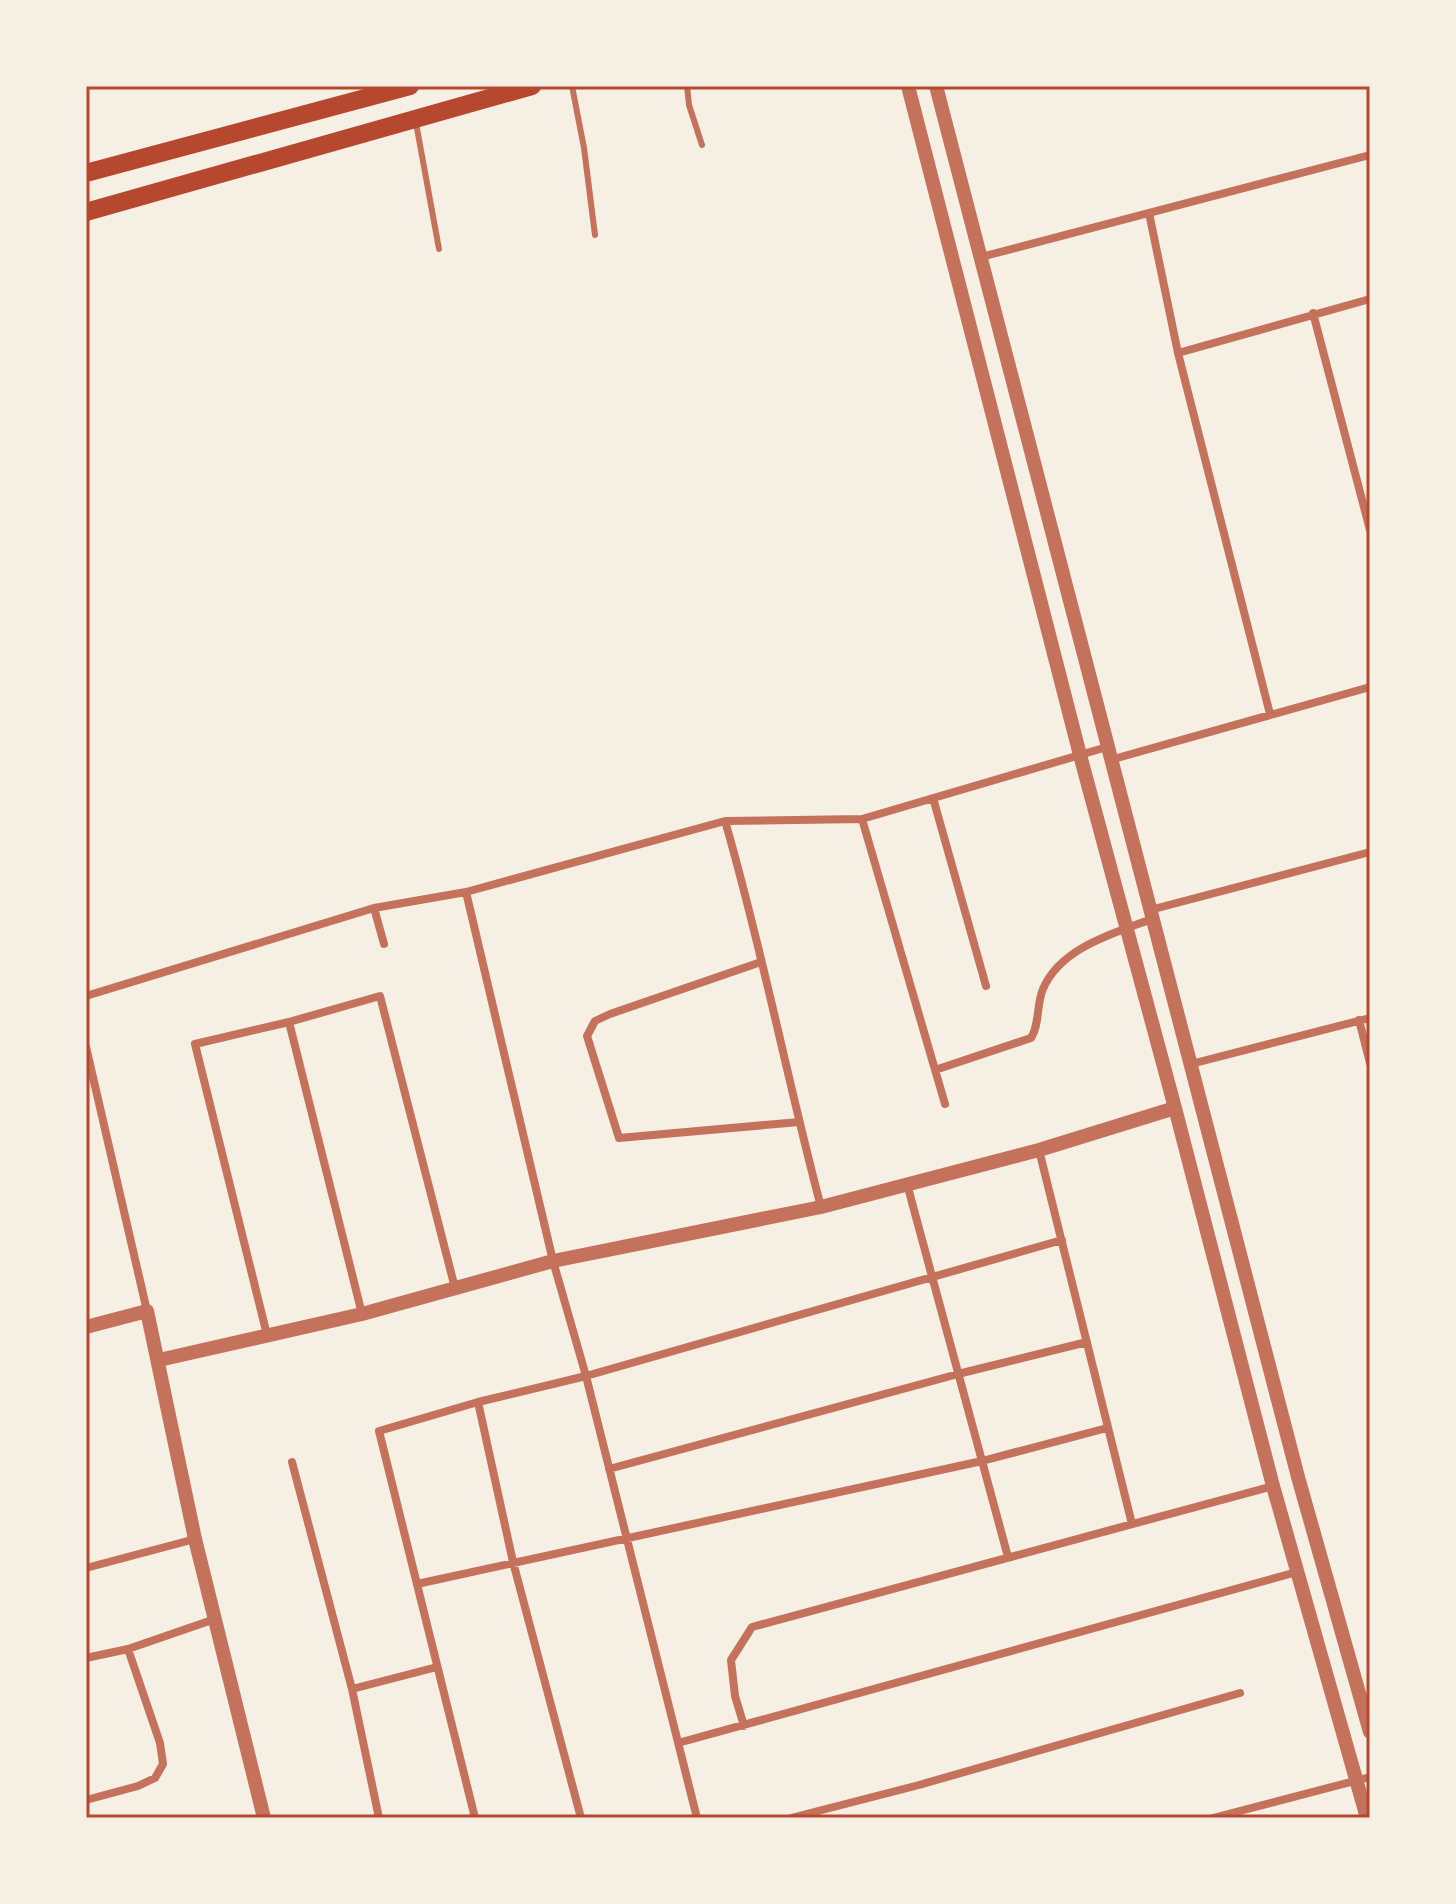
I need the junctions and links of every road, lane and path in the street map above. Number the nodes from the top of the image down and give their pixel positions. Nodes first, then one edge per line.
1 (410, 86) edge
2 (532, 86) edge
3 (572, 86) edge
4 (687, 86) edge
5 (908, 86) edge
6 (936, 86) edge
7 (415, 118) junction
8 (702, 145) dead end
9 (1370, 155) edge
10 (86, 173) edge
11 (86, 212) edge
12 (1149, 213) junction
13 (595, 235) dead end
14 (439, 249) dead end
15 (981, 257) junction
16 (1370, 299) edge
17 (1313, 313) junction
18 (1178, 353) junction
19 (1370, 530) edge
20 (1082, 650) junction
21 (1055, 657) junction
22 (1370, 687) edge
23 (1270, 714) junction
24 (1108, 754) junction
25 (1080, 755) junction
26 (933, 798) junction
27 (862, 819) junction
28 (725, 821) junction
29 (1370, 852) edge
30 (466, 892) junction
31 (374, 908) junction
32 (1151, 914) junction
33 (1126, 929) junction
34 (384, 944) dead end
35 (761, 962) junction
36 (986, 986) dead end
37 (86, 996) edge
38 (1370, 1018) edge
39 (1359, 1020) junction
40 (289, 1022) junction
41 (86, 1047) edge
42 (1370, 1063) edge
43 (1191, 1064) junction
44 (935, 1070) junction
45 (945, 1104) dead end
46 (1175, 1108) junction
47 (799, 1122) junction
48 (1039, 1150) junction
49 (907, 1184) junction
50 (821, 1207) junction
51 (1062, 1240) junction
52 (553, 1261) junction
53 (933, 1278) junction
54 (455, 1288) junction
55 (147, 1311) junction
56 (362, 1314) junction
57 (86, 1327) edge
58 (267, 1335) junction
59 (1087, 1342) junction
60 (159, 1360) junction
61 (958, 1374) junction
62 (586, 1376) junction
63 (478, 1402) junction
64 (1107, 1428) junction
65 (982, 1461) junction
66 (292, 1462) dead end
67 (609, 1469) junction
68 (1273, 1486) junction
69 (1132, 1524) junction
70 (195, 1539) junction
71 (628, 1539) junction
72 (1008, 1557) junction
73 (513, 1562) junction
74 (86, 1568) edge
75 (1297, 1572) junction
76 (417, 1584) junction
77 (215, 1619) junction
78 (128, 1649) junction
79 (86, 1658) edge
80 (437, 1667) junction
81 (352, 1689) junction
82 (1364, 1689) edge
83 (1240, 1693) dead end
84 (744, 1726) junction
85 (1370, 1732) edge
86 (678, 1743) junction
87 (1363, 1779) edge
88 (86, 1800) edge
89 (1246, 1814) edge
90 (264, 1818) edge
91 (379, 1818) edge
92 (475, 1818) edge
93 (581, 1818) edge
94 (697, 1818) edge
95 (791, 1818) edge
96 (1213, 1818) edge
97 (1367, 1818) edge

1 - 10 highway
2 - 7 highway
3 - 13 lane
4 - 8 lane
5 - 21 street
6 - 15 street
7 - 11 highway
7 - 14 lane
9 - 12 street
12 - 15 street
12 - 18 street
15 - 20 street
16 - 17 street
17 - 18 street
17 - 19 street
18 - 23 street
20 - 21 street
20 - 24 street
21 - 25 street
22 - 23 street
23 - 24 street
24 - 25 street
24 - 32 street
25 - 26 street
25 - 33 street
26 - 27 street
26 - 36 street
27 - 28 street
27 - 44 street
28 - 30 street
28 - 35 street
29 - 32 street
30 - 31 street
30 - 52 street
31 - 34 street
31 - 37 street
32 - 33 street
32 - 43 street
33 - 44 street
33 - 46 street
35 - 47 street
35 - 47 street
38 - 39 street
39 - 42 street
39 - 43 street
40 - 54 street
40 - 56 street
40 - 58 street
41 - 55 street
43 - 82 street
44 - 45 street
46 - 48 street
46 - 68 street
47 - 50 street
48 - 49 street
48 - 51 street
49 - 50 street
49 - 53 street
50 - 52 street
51 - 53 street
51 - 59 street
52 - 54 street
52 - 62 street
53 - 61 street
53 - 62 street
54 - 56 street
55 - 57 street
55 - 60 street
56 - 58 street
58 - 60 street
59 - 61 street
59 - 64 street
60 - 70 street
61 - 65 street
61 - 67 street
62 - 63 street
62 - 67 street
63 - 73 street
63 - 76 street
64 - 65 street
64 - 69 street
65 - 71 street
65 - 72 street
66 - 81 street
67 - 71 street
68 - 69 street
68 - 75 street
69 - 72 street
70 - 74 street
70 - 77 street
71 - 73 street
71 - 86 street
72 - 84 street
73 - 76 street
73 - 93 street
75 - 84 street
75 - 87 street
76 - 80 street
77 - 78 street
77 - 90 street
78 - 79 street
78 - 88 street
80 - 81 street
80 - 92 street
81 - 91 street
82 - 85 street
83 - 95 street
84 - 86 street
86 - 94 street
87 - 89 street
87 - 97 street
89 - 96 street

